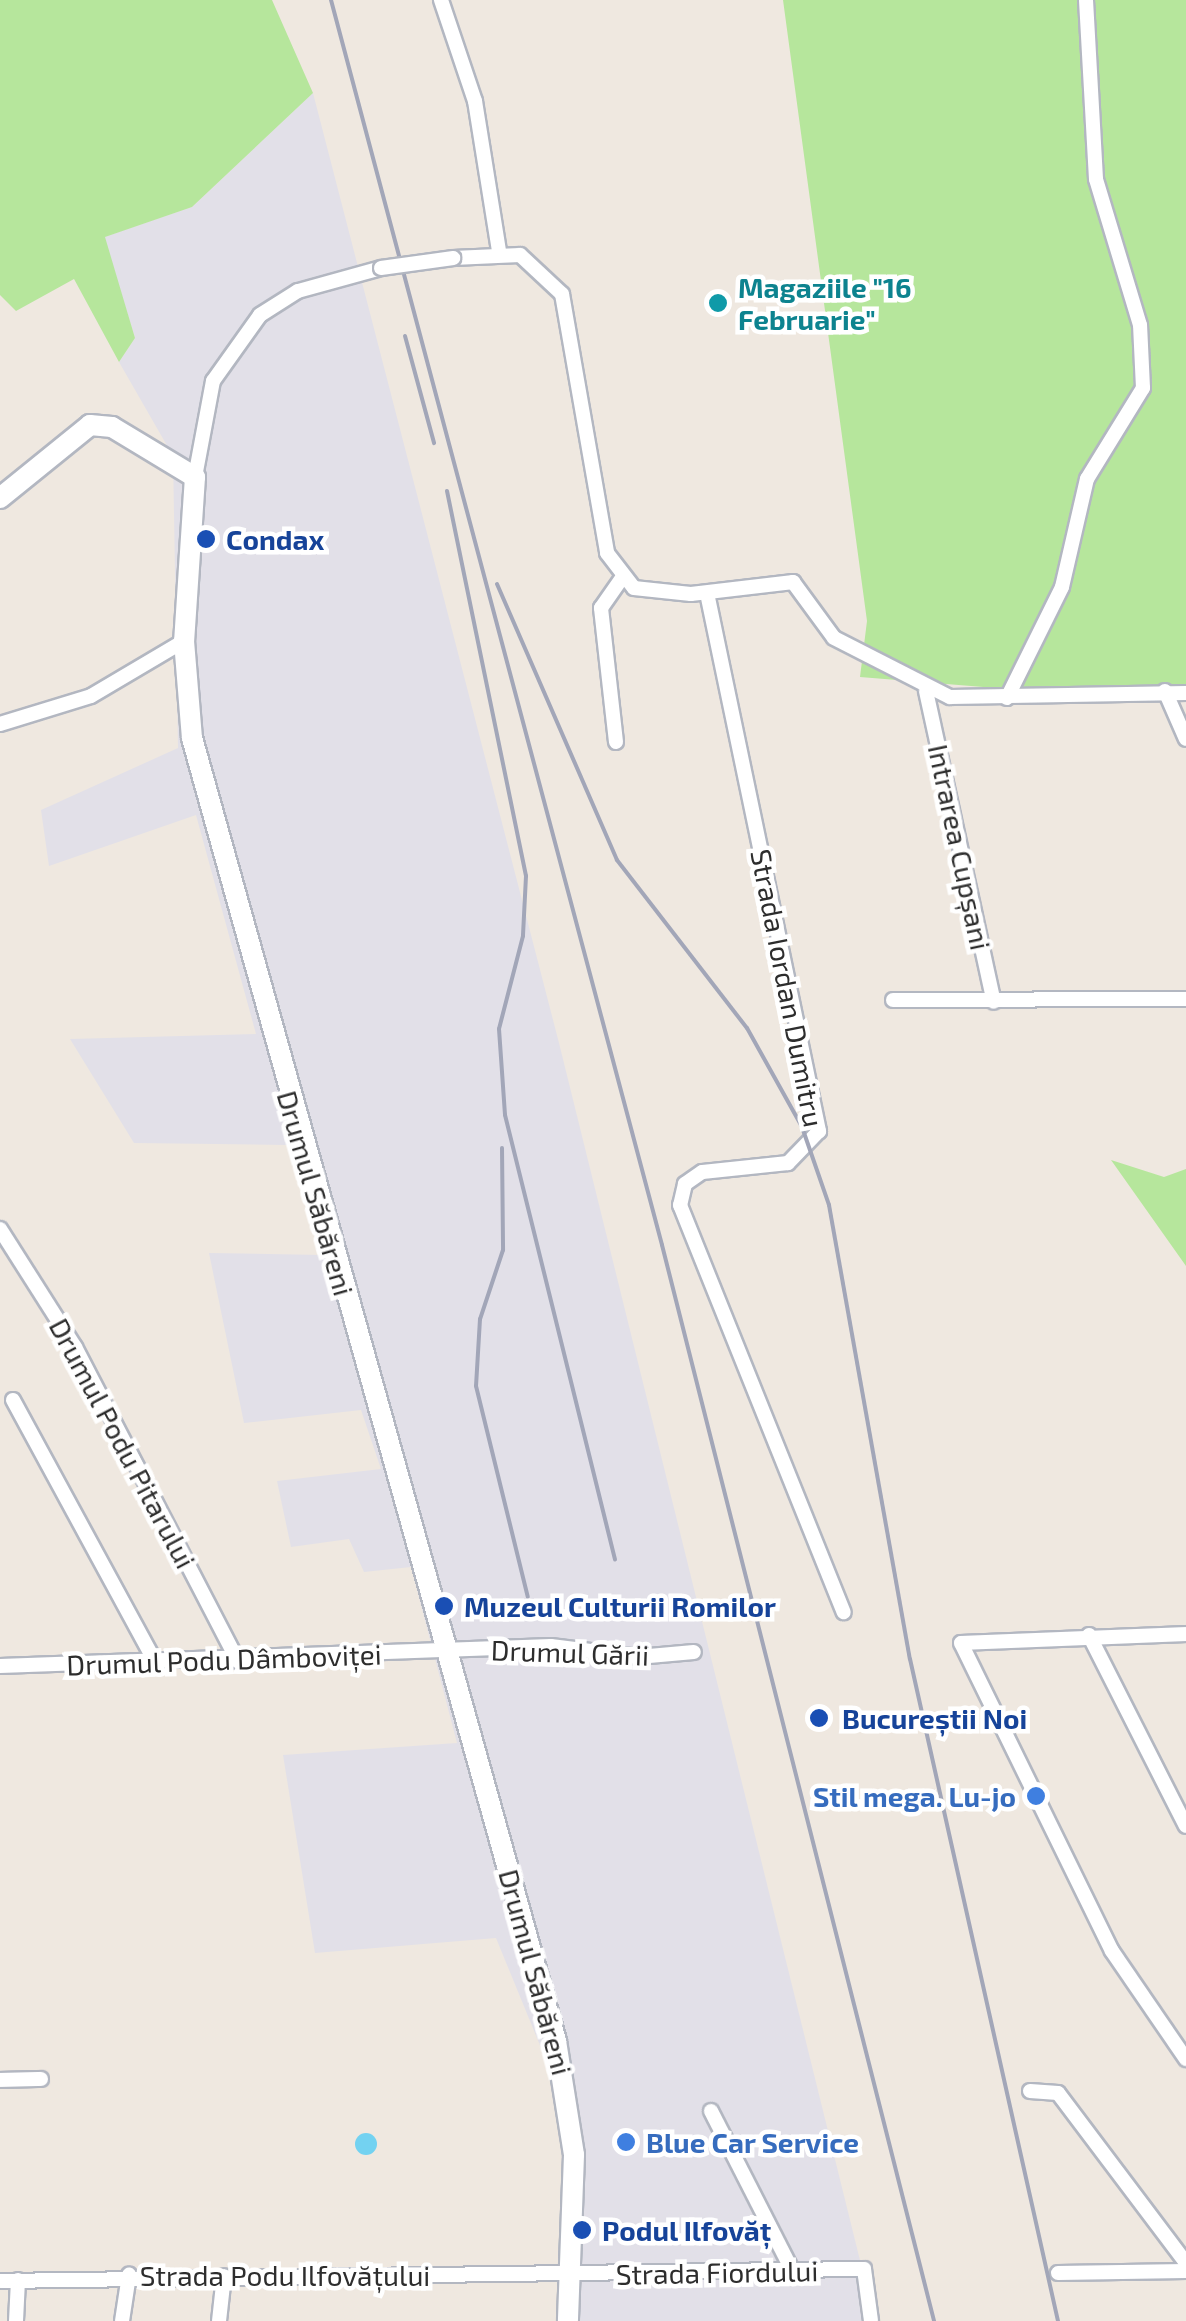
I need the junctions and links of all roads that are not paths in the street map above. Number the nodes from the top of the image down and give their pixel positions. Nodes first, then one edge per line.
1 (441, 0) edge
2 (1086, 0) edge
3 (499, 252) junction
4 (194, 478) junction
5 (0, 498) edge
6 (621, 579) junction
7 (708, 593) junction
8 (184, 641) junction
9 (1165, 691) junction
10 (926, 692) junction
11 (1186, 694) edge
12 (1007, 698) junction
13 (0, 724) edge
14 (1186, 739) edge
15 (616, 742) dead end
16 (894, 1000) dead end
17 (1186, 1000) edge
18 (994, 1002) junction
19 (0, 1229) edge
20 (13, 1400) dead end
21 (844, 1612) dead end
22 (1186, 1634) edge
23 (1089, 1635) junction
24 (447, 1649) junction
25 (0, 1650) edge
26 (694, 1652) dead end
27 (238, 1662) junction
28 (157, 1665) junction
29 (4, 1666) edge
30 (1186, 1826) edge
31 (1186, 2060) edge
32 (41, 2079) dead end
33 (0, 2080) edge
34 (1030, 2090) dead end
35 (710, 2112) dead end
36 (1186, 2263) edge
37 (792, 2270) junction
38 (1186, 2271) edge
39 (1058, 2273) dead end
40 (569, 2274) junction
41 (129, 2275) junction
42 (224, 2276) junction
43 (18, 2280) junction
44 (0, 2281) edge
45 (16, 2321) edge
46 (122, 2321) edge
47 (220, 2321) edge
48 (568, 2321) edge
49 (870, 2321) edge

1 - 3 street
2 - 12 street
3 - 4 street, Drumul Săbăreni, bridge
3 - 6 street
4 - 5 main road
4 - 8 main road, Drumul Săbăreni
6 - 7 street
6 - 15 street
7 - 10 street
7 - 21 street, Strada Iordan Dumitru
8 - 13 street
8 - 24 main road, Drumul Săbăreni
9 - 11 street
9 - 12 street
9 - 14 street
10 - 12 street
10 - 18 street, Intrarea Cupșani
16 - 18 street
17 - 18 street
19 - 27 street, Drumul Podu Pitarului
20 - 28 street
22 - 23 street
23 - 30 street
23 - 31 street
24 - 26 street, Drumul Gării
24 - 27 street, Drumul Podu Dâmboviței
24 - 40 main road, Drumul Săbăreni
25 - 29 street
27 - 28 street, Drumul Podu Dâmboviței
28 - 29 street, Drumul Podu Dâmboviței
32 - 33 street
34 - 36 street
35 - 37 street
37 - 40 street, Strada Fiordului
37 - 49 street, Strada Fiordului
38 - 39 street
40 - 42 street, Strada Podu Ilfovățului
40 - 48 main road, Drumul Săbăreni
41 - 42 street, Strada Podu Ilfovățului
41 - 43 street, Strada Podu Ilfovățului
41 - 46 street
42 - 47 street
43 - 44 street, Strada Podu Ilfovățului
43 - 45 street

